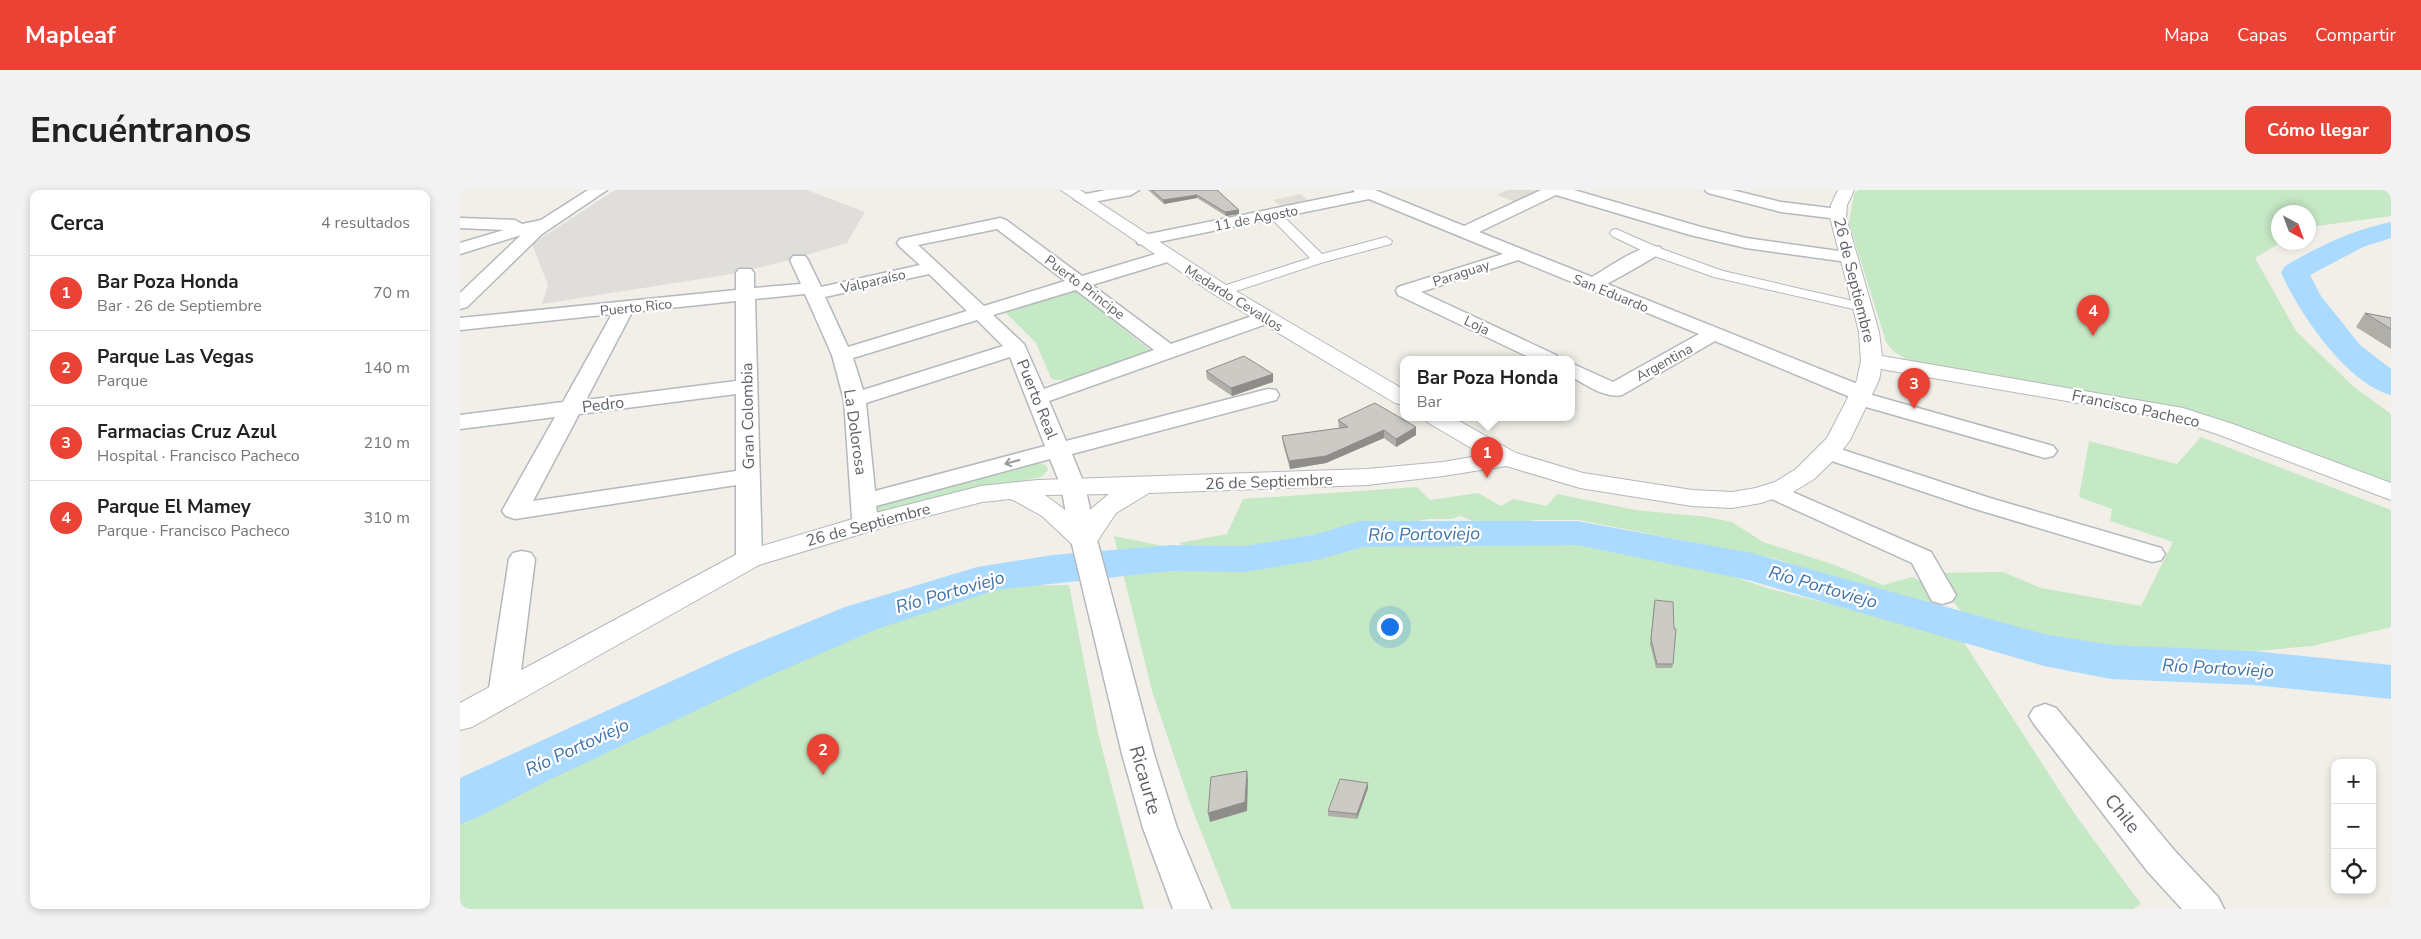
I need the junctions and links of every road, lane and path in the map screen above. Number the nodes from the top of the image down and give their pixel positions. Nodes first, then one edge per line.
1 (599, 190) edge
2 (1131, 190) edge
3 (1553, 190) edge
4 (1557, 190) edge
5 (1713, 190) edge
6 (1846, 190) edge
7 (1363, 191) edge
8 (1076, 194) edge
9 (1274, 214) junction
10 (1838, 214) junction
11 (460, 223) edge
12 (1000, 223) joint
13 (540, 225) junction
14 (1463, 233) junction
15 (1616, 233) dead end
16 (1144, 240) junction
17 (1386, 241) dead end
18 (460, 249) edge
19 (1654, 251) junction
20 (1517, 255) junction
21 (1168, 256) junction
22 (1847, 257) junction
23 (1319, 259) junction
24 (799, 260) dead end
25 (932, 268) junction
26 (745, 273) dead end
27 (1078, 282) junction
28 (1592, 285) junction
29 (813, 291) junction
30 (1222, 291) junction
31 (1405, 291) joint
32 (746, 295) junction
33 (460, 304) edge
34 (1862, 307) junction
35 (625, 308) junction
36 (979, 312) junction
37 (1265, 318) junction
38 (460, 324) edge
39 (1714, 334) junction
40 (1018, 348) junction
41 (1169, 352) junction
42 (842, 355) junction
43 (1543, 356) edge
44 (1872, 361) junction
45 (1575, 371) edge
46 (746, 386) junction
47 (1268, 395) dead end
48 (1400, 396) edge
49 (1861, 396) junction
50 (1038, 398) junction
51 (855, 400) junction
52 (570, 408) junction
53 (1442, 421) edge
54 (460, 422) edge
55 (1059, 450) junction
56 (2045, 451) dead end
57 (1828, 452) junction
58 (1507, 458) junction
59 (748, 476) junction
60 (1073, 486) junction
61 (1144, 486) junction
62 (1009, 490) junction
63 (1774, 491) junction
64 (2391, 492) edge
65 (865, 512) junction
66 (1084, 540) junction
67 (2152, 554) dead end
68 (522, 559) dead end
69 (749, 560) junction
70 (1942, 595) dead end
71 (503, 695) junction
72 (2045, 716) dead end
73 (460, 718) edge
74 (1192, 909) edge
75 (2204, 909) edge

1 - 13 street
2 - 8 street
3 - 14 street
4 - 22 street
5 - 10 street
6 - 10 street, 26 de Septiembre
7 - 9 street, 11 de Agosto
7 - 14 street, San Eduardo
8 - 16 street, Medardo Cevallos
9 - 16 street, 11 de Agosto
9 - 23 street
10 - 22 street, 26 de Septiembre
11 - 13 street
12 - 25 street, Puerto Real
12 - 27 street, Puerto Principe
13 - 18 street
13 - 33 street
14 - 20 street, San Eduardo
15 - 19 street
16 - 21 street, Medardo Cevallos
17 - 23 street
19 - 28 street
19 - 34 street
20 - 28 street, San Eduardo
20 - 31 street, Paraguay
21 - 27 street
21 - 30 street, Medardo Cevallos
22 - 34 street, 26 de Septiembre
23 - 30 street
24 - 29 street, La Dolorosa
25 - 29 street, Valparaíso
25 - 36 street, Puerto Real
26 - 32 street, Gran Colombia
27 - 36 street
27 - 41 street, Puerto Principe
28 - 39 street, San Eduardo
29 - 32 street, Puerto Rico
29 - 42 street, La Dolorosa
30 - 37 street, Medardo Cevallos
31 - 43 street, Loja
32 - 35 street, Puerto Rico
32 - 46 street, Gran Colombia
34 - 44 street, 26 de Septiembre
35 - 38 street, Puerto Rico
35 - 52 street
36 - 40 street, Puerto Real
36 - 42 street
37 - 41 street
37 - 48 street, Medardo Cevallos
39 - 45 street, Argentina
39 - 49 street, San Eduardo
40 - 50 street, Puerto Real
40 - 51 street
41 - 50 street
42 - 51 street, La Dolorosa
44 - 49 street, 26 de Septiembre
44 - 64 street, Francisco Pacheco
46 - 52 street, Pedro
46 - 59 street, Gran Colombia
47 - 55 street, 26 de Septiembre
49 - 56 street, San Eduardo
49 - 57 street, 26 de Septiembre
50 - 55 street, Puerto Real
51 - 65 street, La Dolorosa
52 - 54 street, Pedro
52 - 59 street
53 - 58 street
55 - 60 street, Puerto Real
55 -> 65 street, 26 de Septiembre
57 - 63 street, 26 de Septiembre
57 - 67 street
58 - 61 street, 26 de Septiembre
58 - 63 street, 26 de Septiembre
59 - 69 street, Gran Colombia
60 - 61 street, 26 de Septiembre
60 - 62 street, 26 de Septiembre
60 - 66 street, Puerto Real
61 - 66 street
62 - 65 street, 26 de Septiembre
62 - 66 street
63 - 70 street
65 - 69 street, 26 de Septiembre
66 - 74 street, Ricaurte
68 - 71 street
69 - 71 street, 26 de Septiembre
71 - 73 street, 26 de Septiembre
72 - 75 street, Chile

